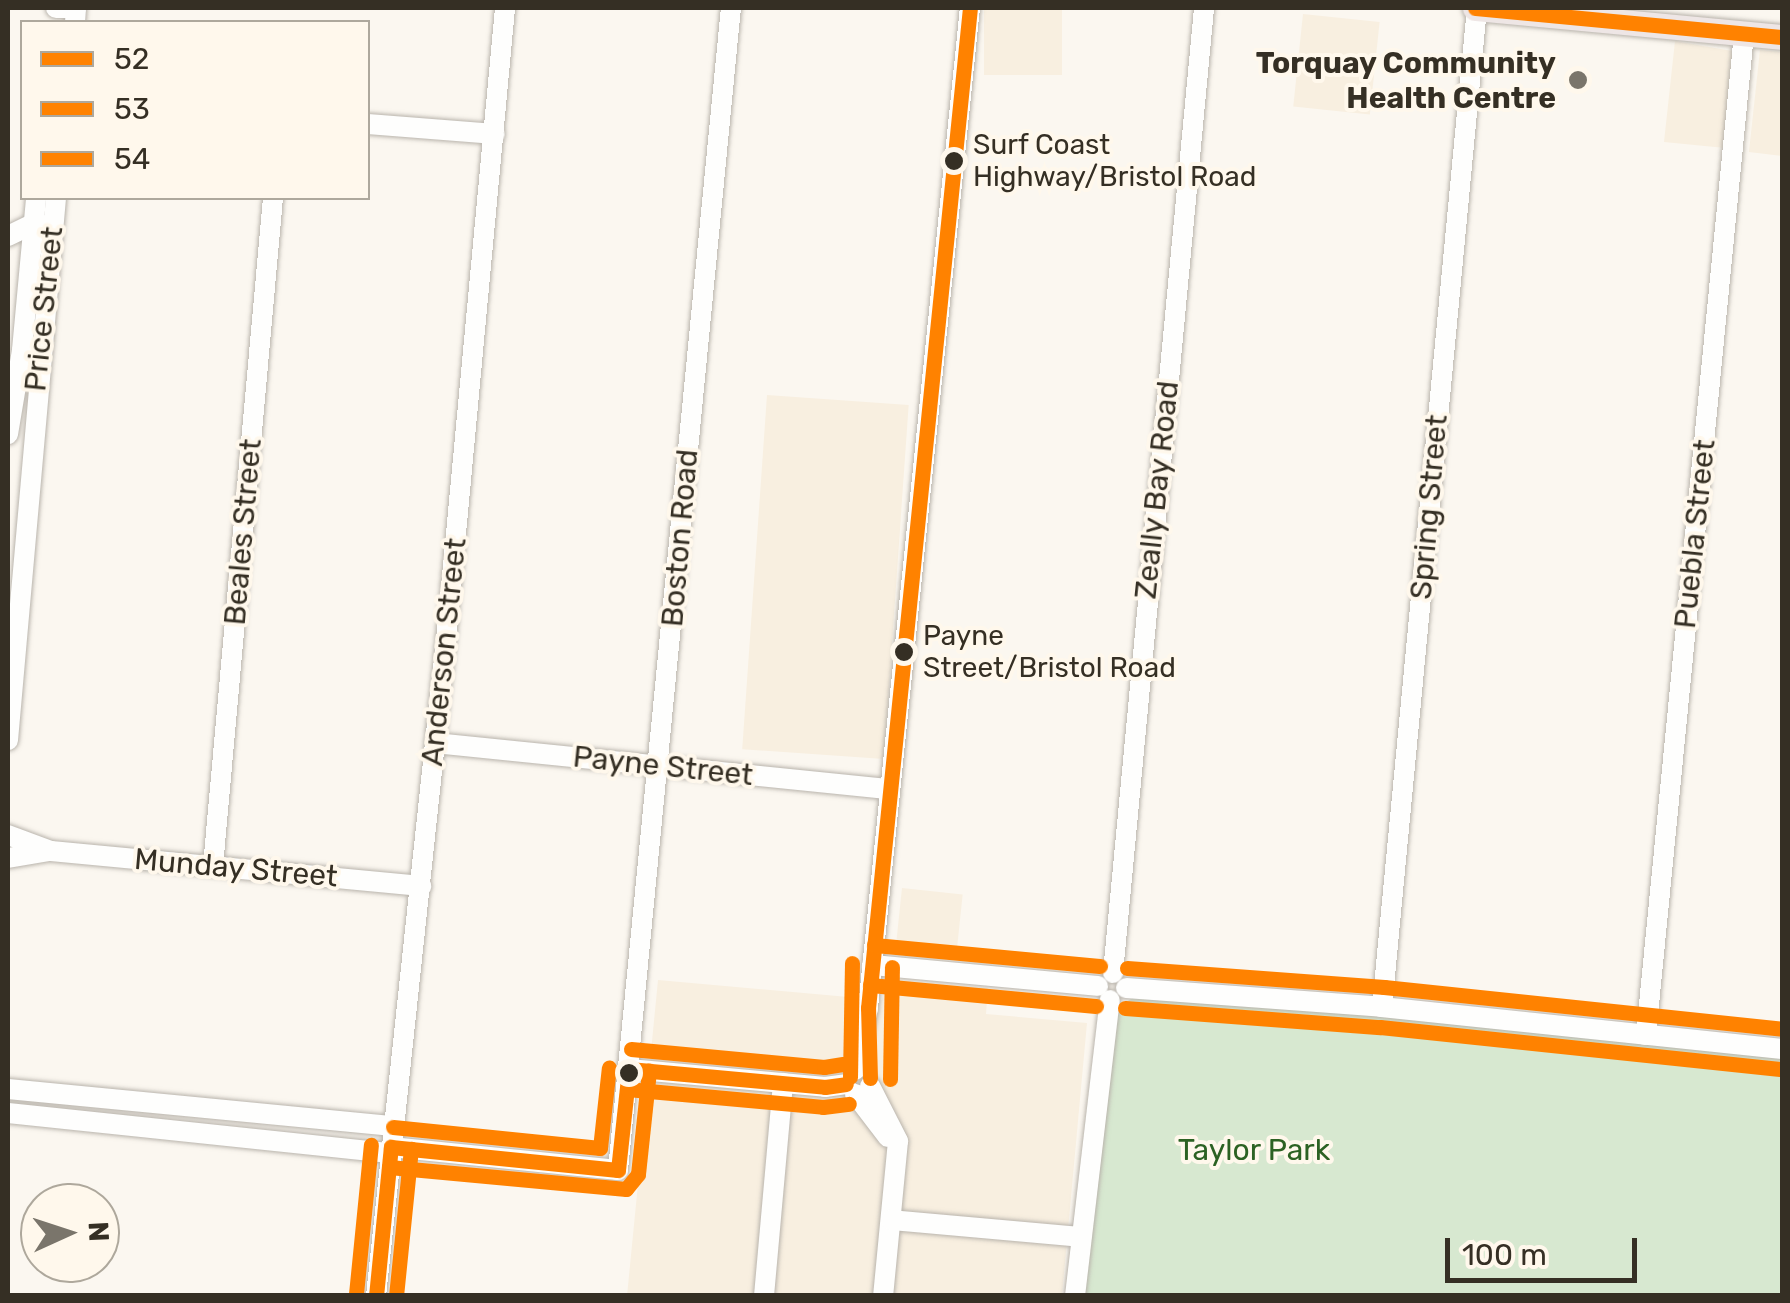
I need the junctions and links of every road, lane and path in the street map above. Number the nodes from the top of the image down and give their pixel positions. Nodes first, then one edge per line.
1 (56, 8) edge
2 (76, 8) edge
3 (505, 8) edge
4 (731, 8) edge
5 (970, 8) edge
6 (1204, 8) edge
7 (1476, 8) edge
8 (1596, 13) edge
9 (1744, 33) junction
10 (1782, 38) edge
11 (370, 124) edge
12 (494, 134) junction
13 (37, 200) edge
14 (55, 200) edge
15 (273, 200) edge
16 (43, 225) junction
17 (8, 236) edge
18 (8, 434) edge
19 (17, 479) edge
20 (10, 671) edge
21 (8, 740) edge
22 (435, 743) junction
23 (658, 766) junction
24 (890, 789) junction
25 (8, 835) edge
26 (51, 850) junction
27 (8, 857) edge
28 (213, 866) junction
29 (421, 886) junction
30 (872, 965) junction
31 (1112, 987) junction
32 (1382, 1007) junction
33 (1646, 1035) junction
34 (1782, 1049) edge
35 (629, 1069) junction
36 (860, 1082) junction
37 (782, 1084) junction
38 (8, 1089) edge
39 (181, 1104) junction
40 (8, 1113) edge
41 (310, 1117) junction
42 (178, 1132) junction
43 (392, 1142) junction
44 (308, 1144) junction
45 (891, 1220) junction
46 (1081, 1237) junction
47 (376, 1296) edge
48 (764, 1296) edge
49 (883, 1296) edge
50 (1075, 1296) edge

1 - 2 street
3 - 12 street, Anderson Street
4 - 23 street, Boston Road
5 - 24 street
6 - 31 street, Zeally Bay Road
7 - 8 main road
7 - 32 street, Spring Street
8 - 9 main road
9 - 10 main road
9 - 33 street, Puebla Street
11 - 12 street
12 - 22 street, Anderson Street
13 - 16 street, Price Street
14 - 16 street, Price Street
15 - 28 street, Beales Street
16 - 17 street
16 - 18 street, Price Street
16 - 19 street, Price Street
19 - 20 street, Price Street
20 - 21 street, Price Street
22 - 23 street, Payne Street
22 - 29 street, Anderson Street
23 - 24 street, Payne Street
23 - 35 street, Boston Road
24 - 30 street
25 - 26 street, Munday Street
25 - 27 street
26 - 27 street, Munday Street
26 - 28 street, Munday Street
28 - 29 street, Munday Street
29 - 43 street, Anderson Street
30 - 31 street
30 - 36 street
31 - 32 street
31 - 46 street, Zeally Bay Road
32 - 33 street
33 - 34 street
35 - 37 street
35 - 43 street, Boston Road
36 - 37 street
36 - 45 street
37 - 48 street
38 - 39 street
39 - 41 street
39 - 42 street
40 - 42 street
41 - 43 street
41 - 44 street
42 - 44 street
43 - 44 street
43 - 47 street, Anderson Street
45 - 46 street
45 - 49 street
46 - 50 street, Zeally Bay Road

